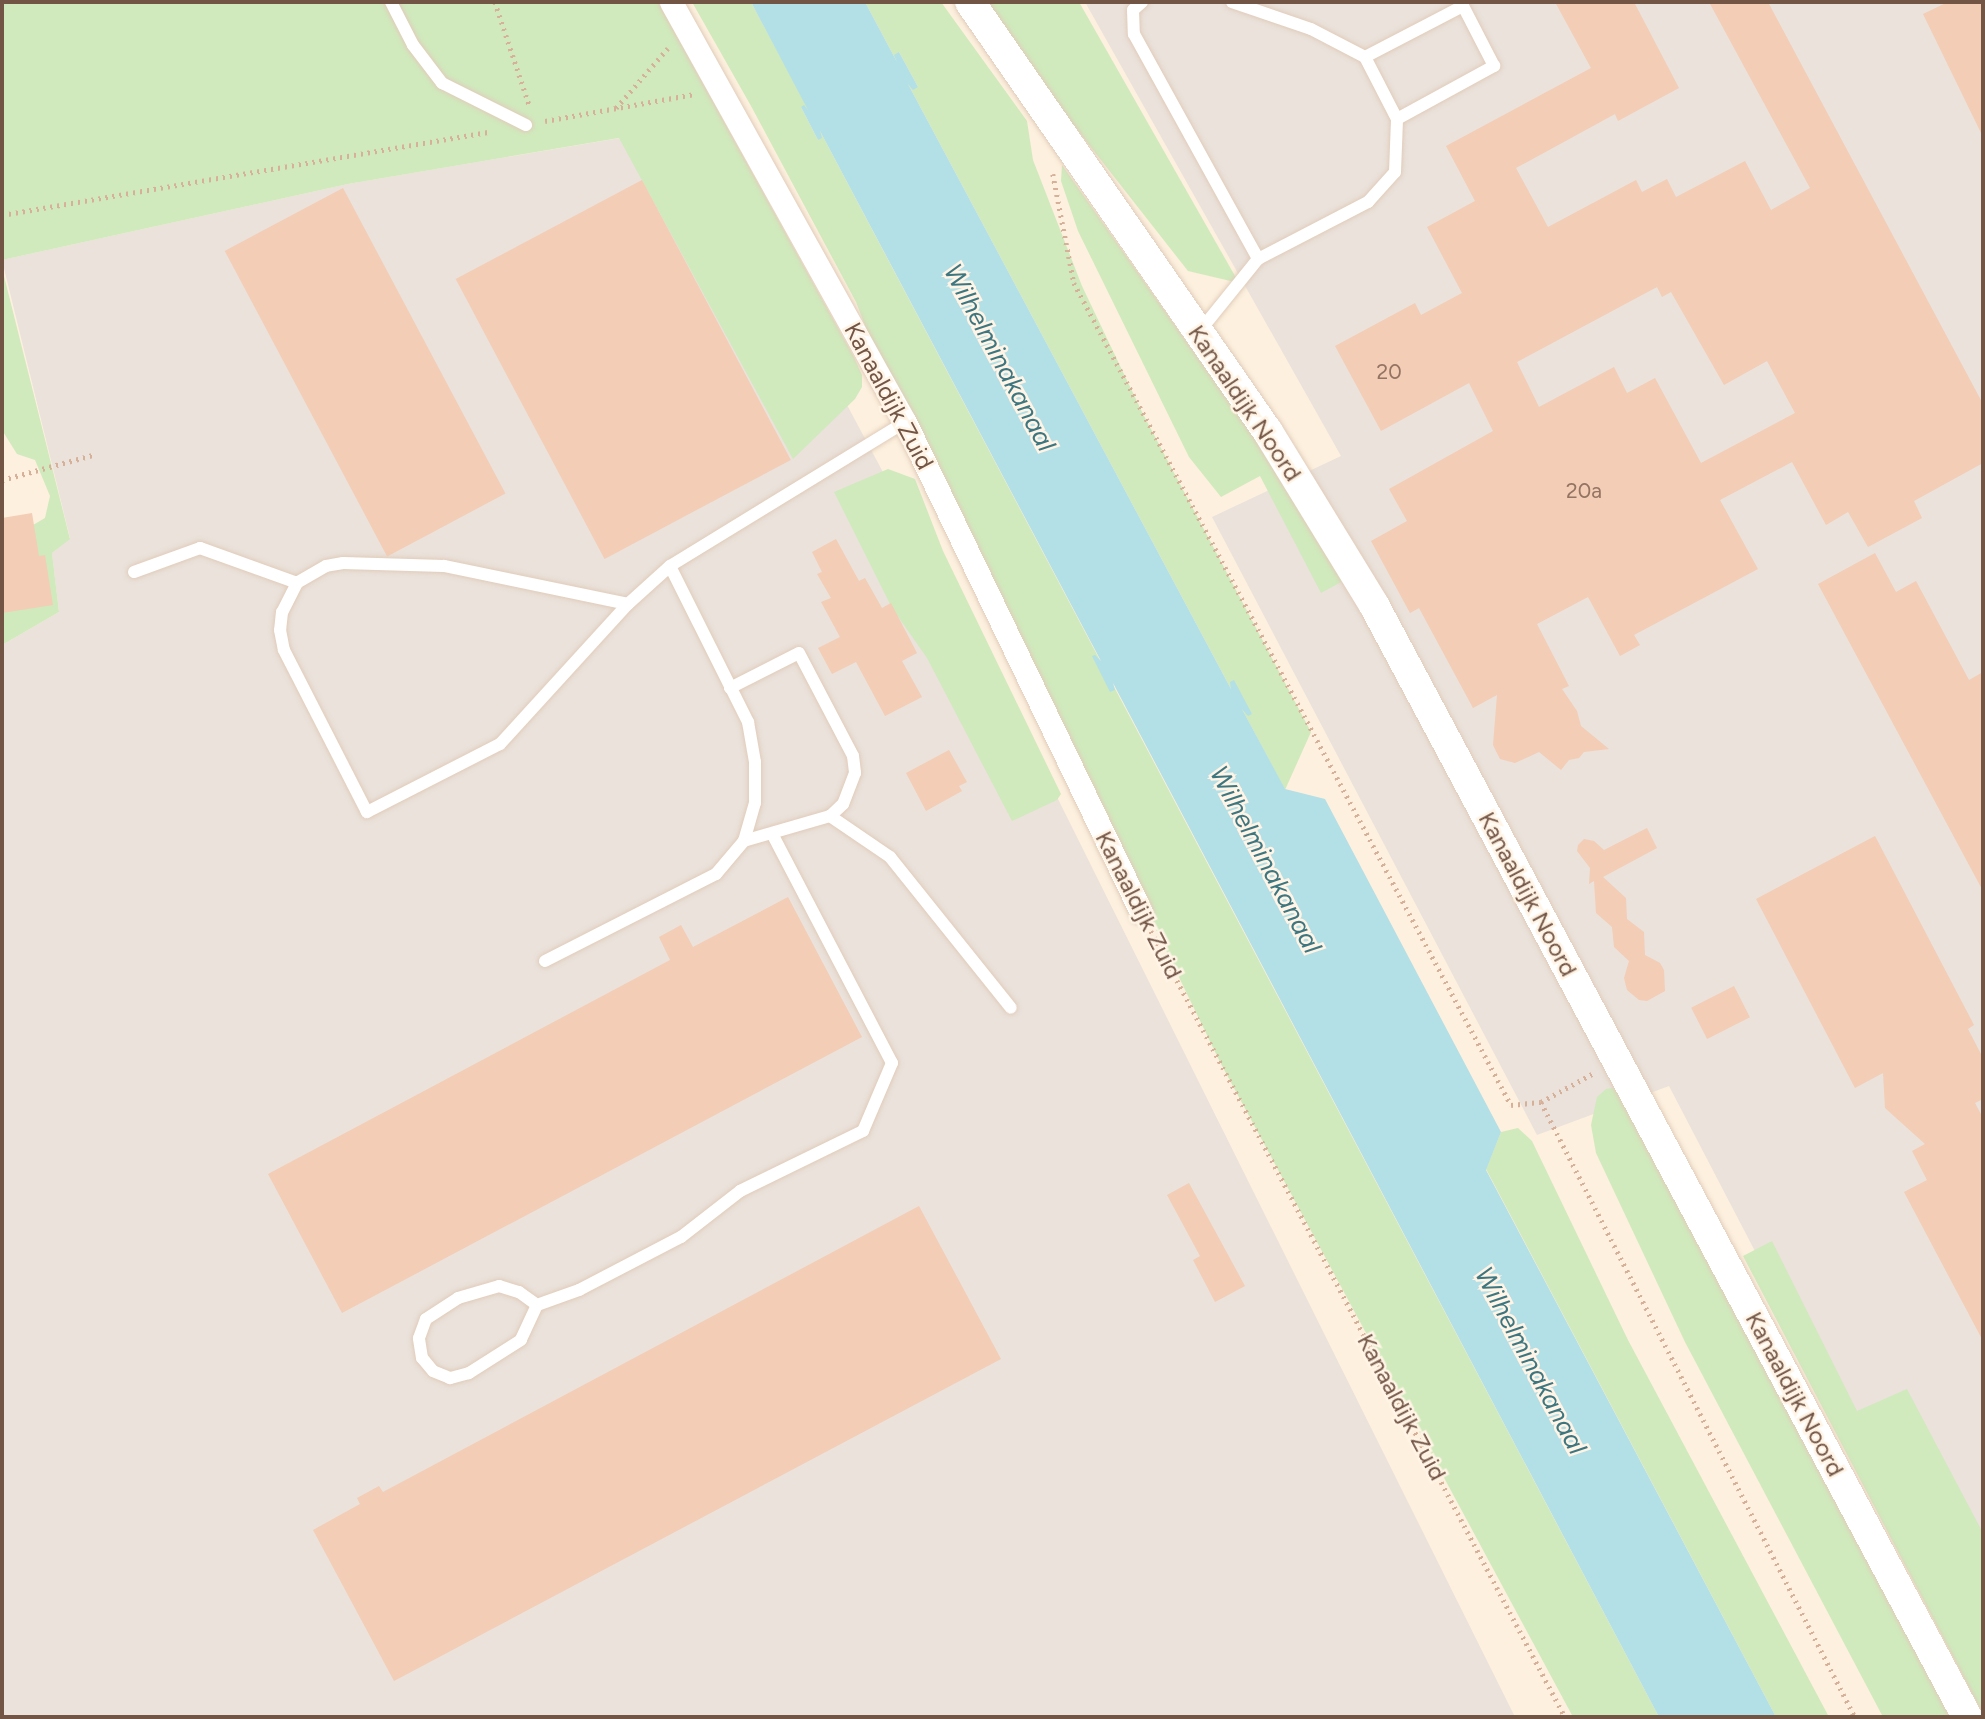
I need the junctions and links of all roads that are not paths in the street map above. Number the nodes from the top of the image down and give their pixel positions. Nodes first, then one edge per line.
1 (391, 2) edge
2 (671, 2) edge
3 (970, 2) edge
4 (1142, 2) edge
5 (1231, 2) edge
6 (1366, 57) junction
7 (1397, 119) junction
8 (531, 124) road end
9 (1258, 259) junction
10 (1199, 332) junction
11 (905, 422) junction
12 (670, 566) junction
13 (134, 572) dead end
14 (297, 583) junction
15 (628, 604) junction
16 (730, 688) junction
17 (830, 816) junction
18 (772, 833) junction
19 (744, 841) junction
20 (1141, 912) road end
21 (545, 961) dead end
22 (1011, 1008) dead end
23 (537, 1305) junction
24 (1968, 1717) edge

1 - 8 lane
2 - 11 street, Kanaaldijk Zuid
3 - 10 street, Kanaaldijk Noord
4 - 9 lane
5 - 6 lane
6 - 7 lane
6 - 7 lane
7 - 9 lane
9 - 10 lane
10 - 24 street, Kanaaldijk Noord
11 - 12 lane
11 - 20 street, Kanaaldijk Zuid
12 - 15 lane
12 - 16 lane
13 - 14 lane
14 - 15 lane
14 - 15 lane
16 - 17 lane
16 - 19 lane
17 - 18 lane
17 - 22 lane
18 - 19 lane
18 - 23 lane
19 - 21 lane
23 - 23 lane

